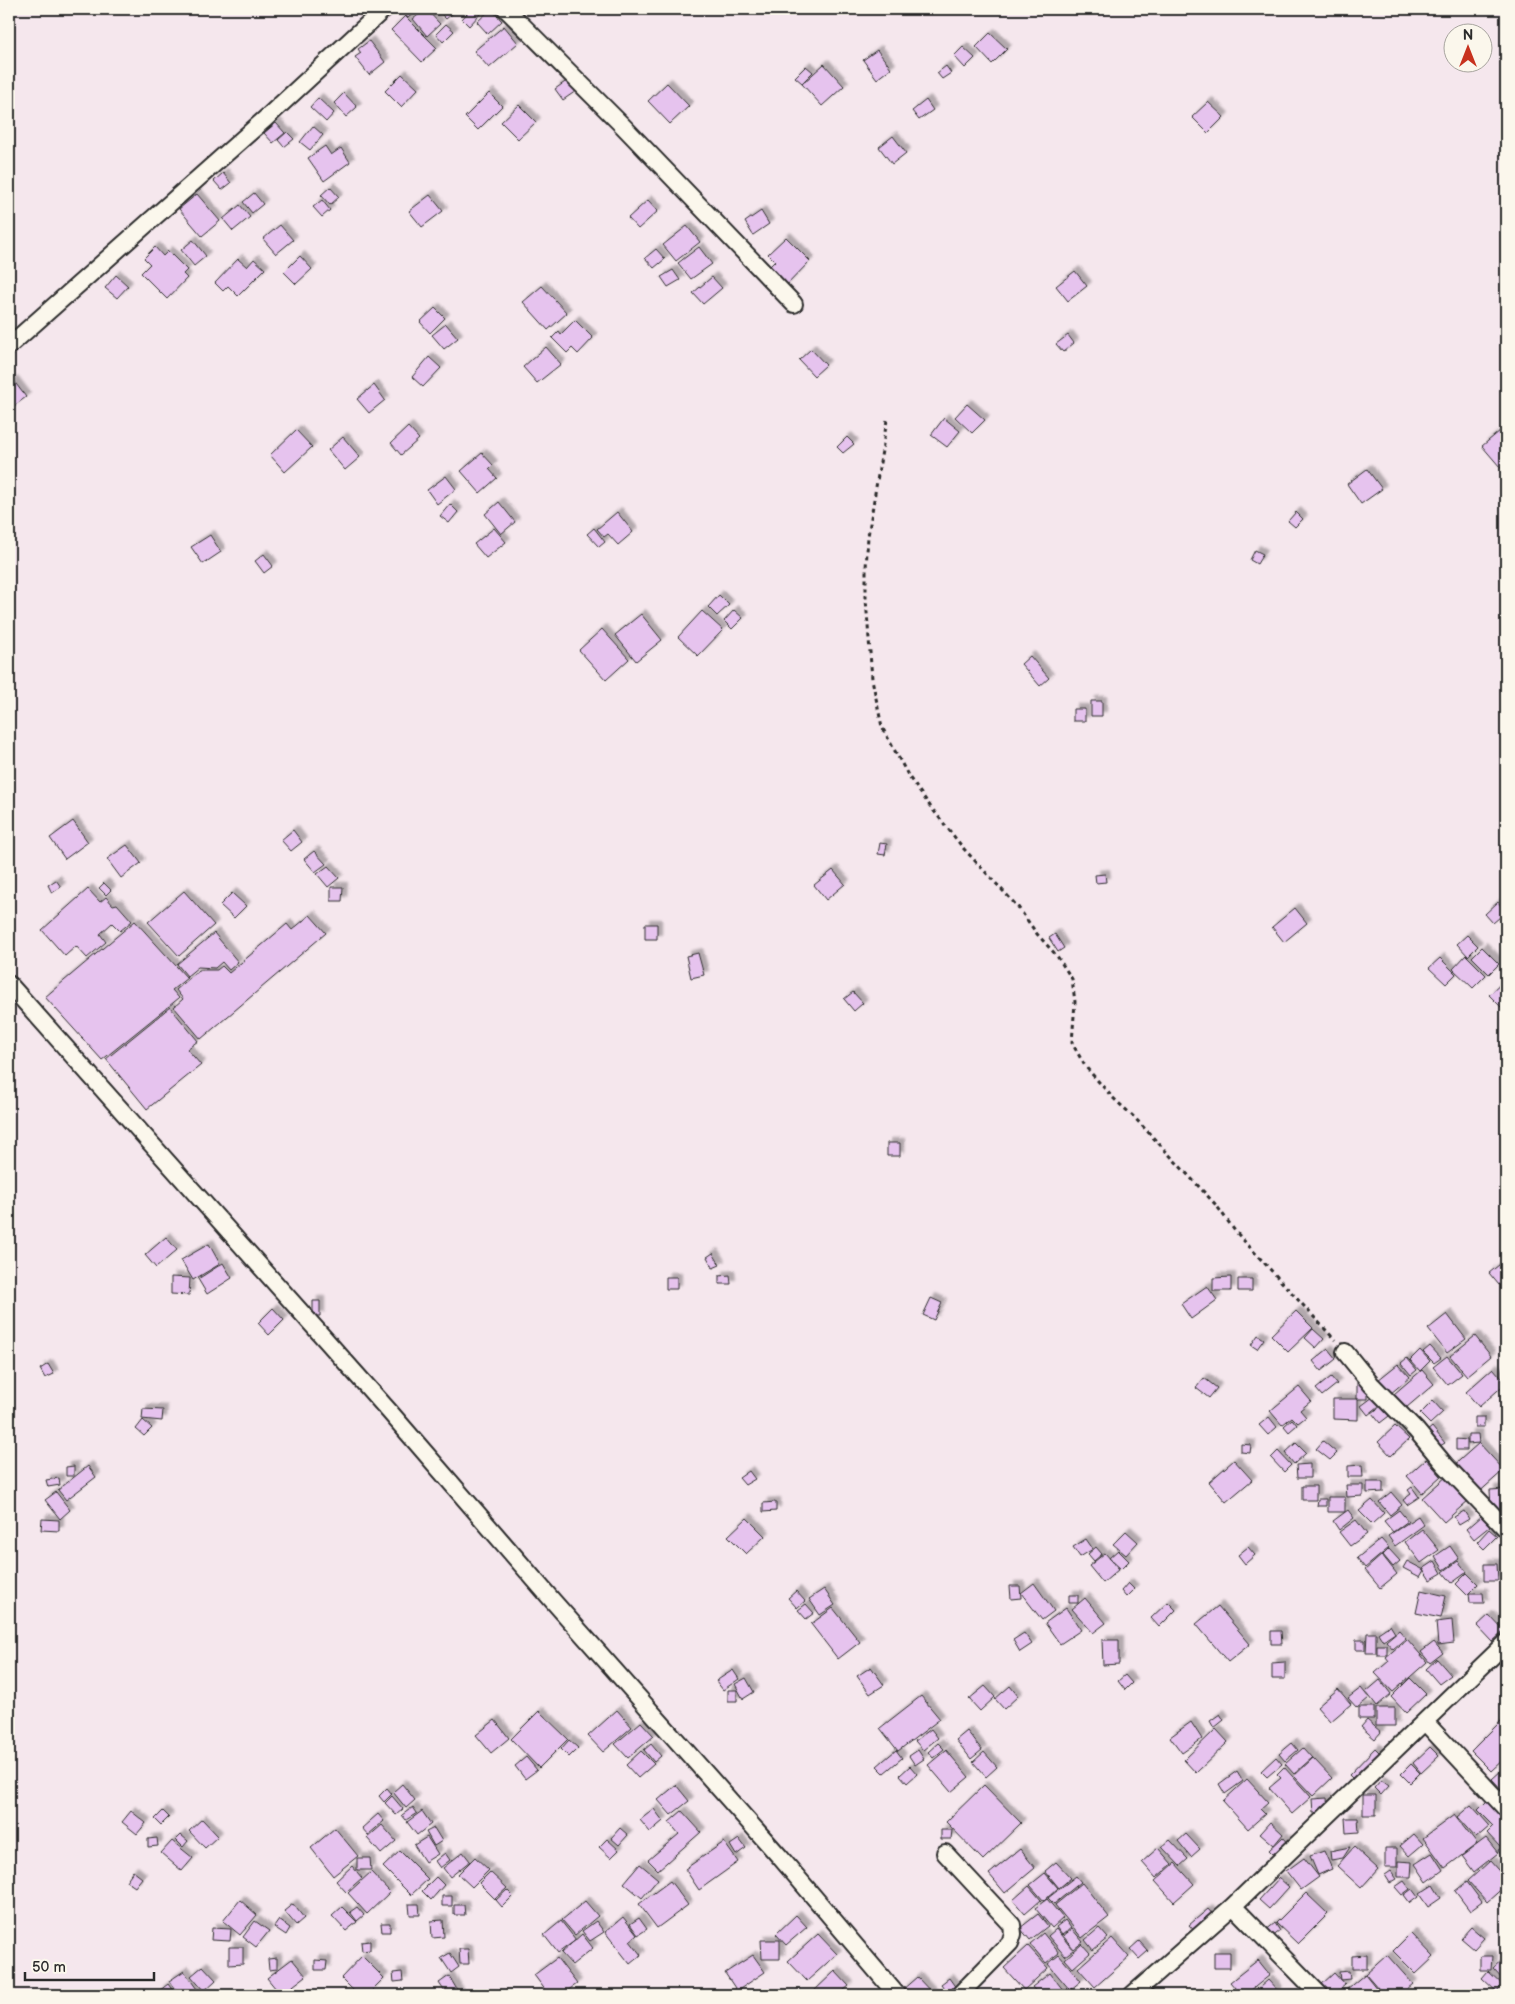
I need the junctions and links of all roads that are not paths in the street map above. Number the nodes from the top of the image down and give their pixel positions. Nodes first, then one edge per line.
1 (384, 9) edge
2 (506, 9) edge
3 (794, 304) dead end
4 (9, 346) edge
5 (9, 984) edge
6 (1344, 1352) road end
7 (1506, 1529) edge
8 (1506, 1643) edge
9 (1425, 1722) junction
10 (1506, 1809) edge
11 (945, 1853) dead end
12 (1233, 1906) junction
13 (897, 1995) edge
14 (959, 1995) edge
15 (1132, 1995) edge
16 (1320, 1995) edge

1 - 4 street
2 - 3 street
5 - 13 street
6 - 7 street
8 - 9 street
9 - 10 street
9 - 12 street
11 - 14 street
12 - 15 street
12 - 16 street

